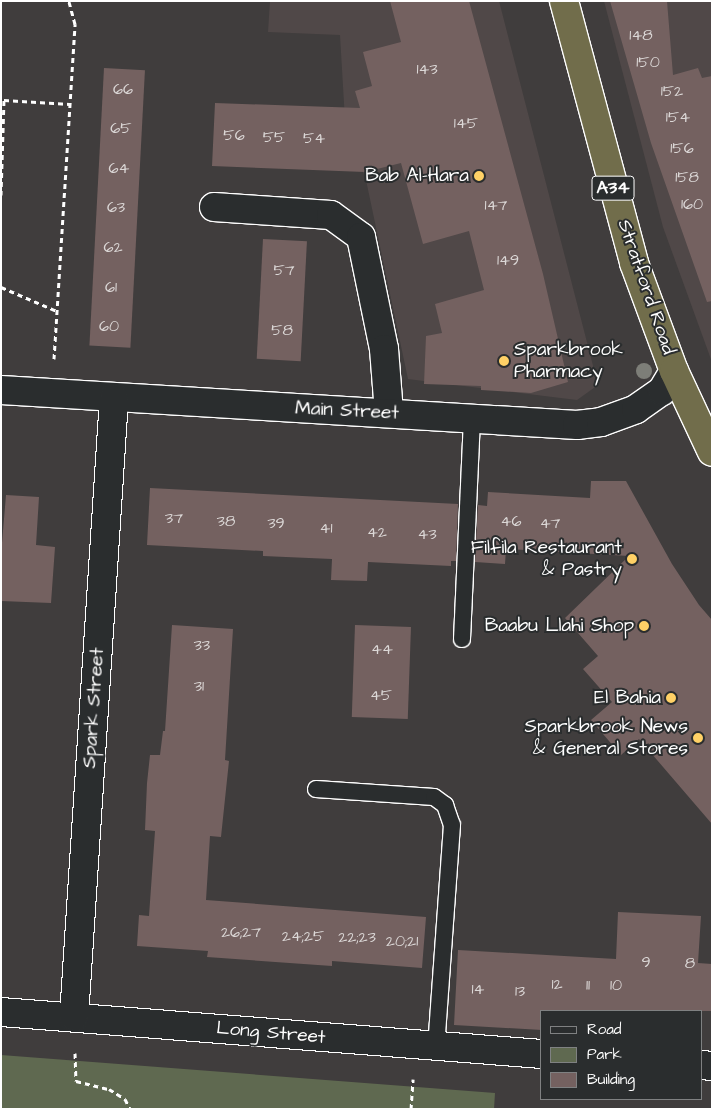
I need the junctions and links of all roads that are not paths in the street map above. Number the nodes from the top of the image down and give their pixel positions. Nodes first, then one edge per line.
1 (564, 1) edge
2 (214, 208) dead end
3 (674, 371) junction
4 (1, 390) edge
5 (114, 398) junction
6 (389, 413) junction
7 (472, 418) junction
8 (712, 452) edge
9 (462, 639) dead end
10 (316, 789) dead end
11 (1, 1012) edge
12 (74, 1017) junction
13 (436, 1046) junction
14 (540, 1054) edge

1 - 3 highway, Stratford Road / A34
2 - 6 street
3 - 7 street, Main Street
3 - 8 highway, Stratford Road / A34
4 - 5 street, Main Street
5 - 6 street, Main Street
5 - 12 street, Spark Street
6 - 7 street, Main Street
7 - 9 lane
10 - 13 lane
11 - 12 street, Long Street
12 - 13 street, Long Street
13 - 14 street, Long Street

